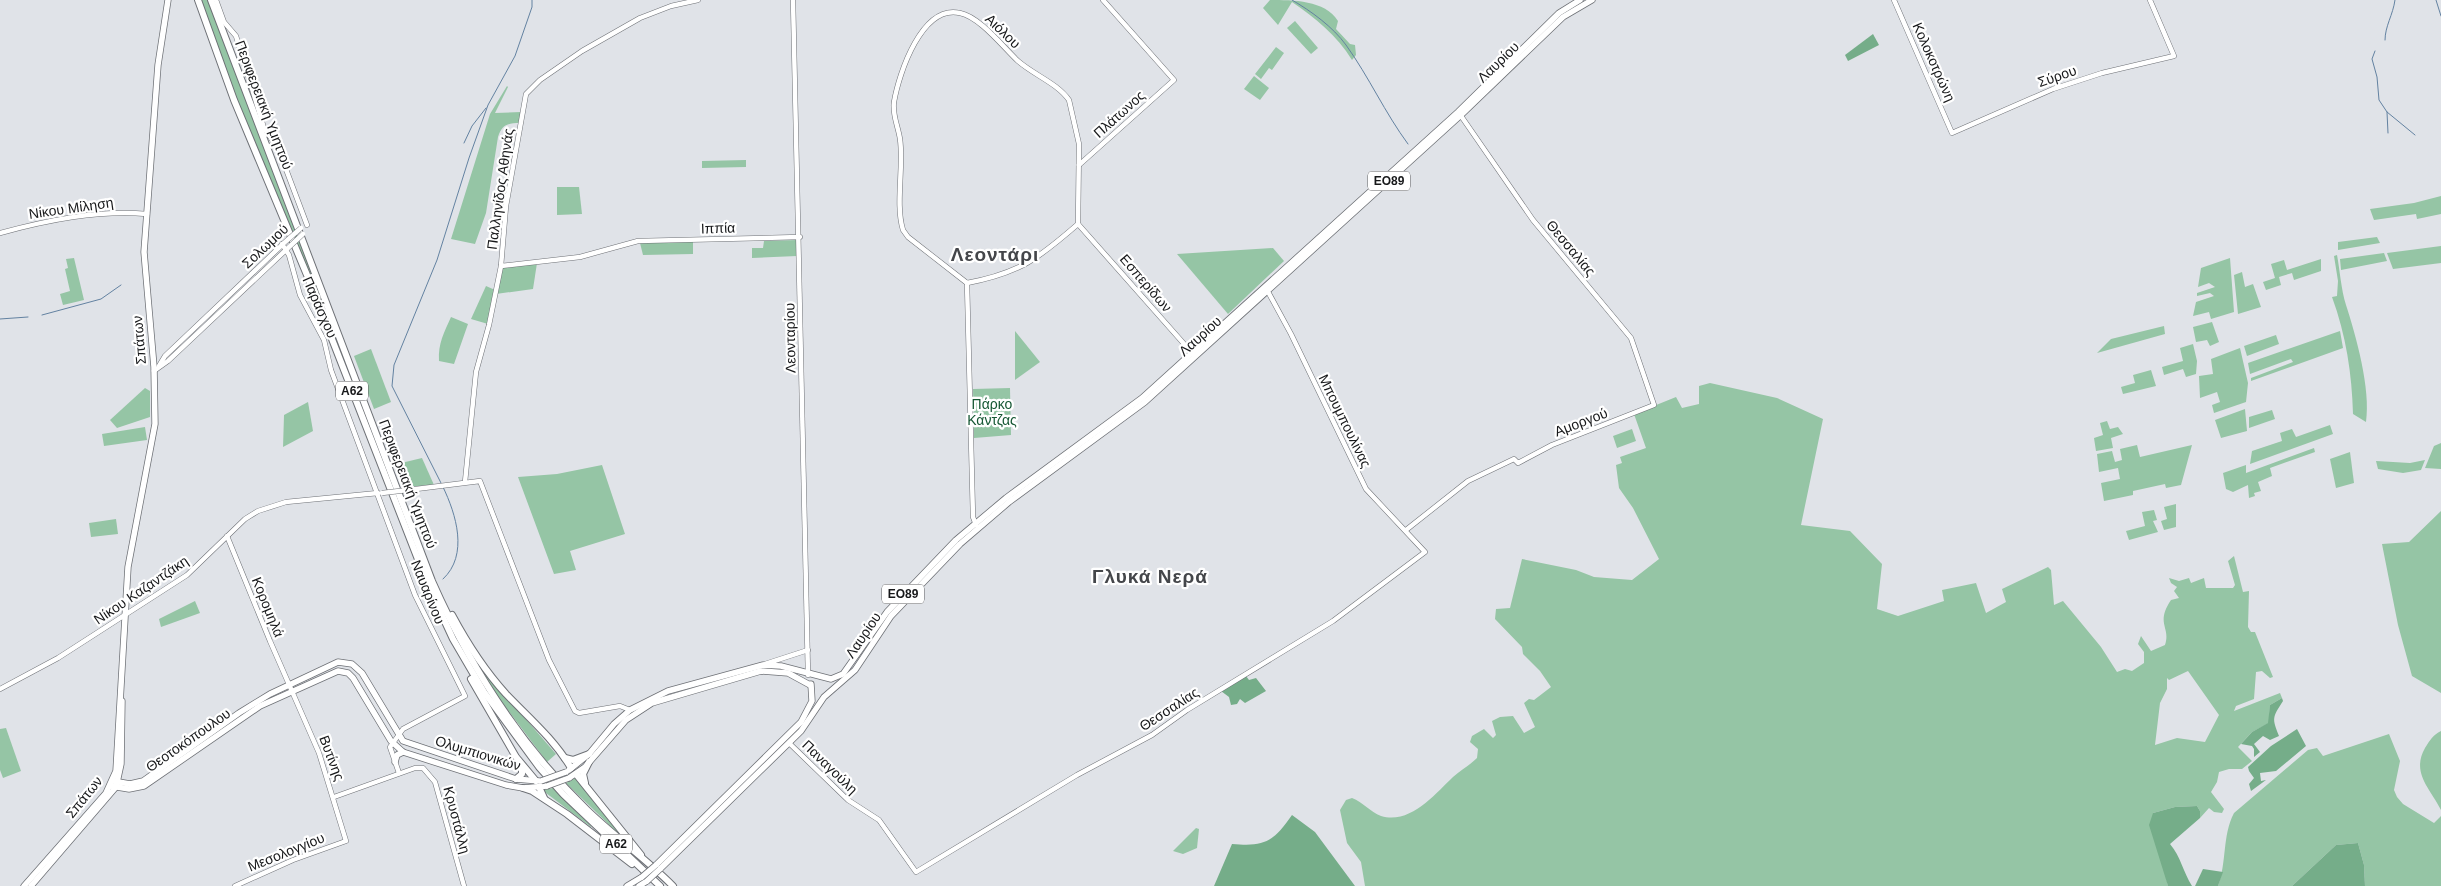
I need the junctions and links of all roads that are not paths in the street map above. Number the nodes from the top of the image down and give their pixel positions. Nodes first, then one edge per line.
1 (168, 0) edge
2 (196, 0) edge
3 (211, 0) edge
4 (216, 0) edge
5 (698, 0) edge
6 (793, 0) edge
7 (1102, 0) edge
8 (1580, 0) edge
9 (1592, 0) edge
10 (1894, 0) edge
11 (2150, 0) edge
12 (1459, 113) junction
13 (1952, 133) joint
14 (1079, 165) junction
15 (147, 214) junction
16 (1078, 224) junction
17 (307, 225) junction
18 (0, 234) edge
19 (800, 237) junction
20 (283, 244) junction
21 (287, 249) junction
22 (501, 266) junction
23 (967, 283) junction
24 (1266, 289) junction
25 (1194, 356) junction
26 (156, 370) junction
27 (1654, 405) joint
28 (465, 482) junction
29 (379, 493) junction
30 (976, 526) junction
31 (1406, 530) junction
32 (227, 536) junction
33 (421, 548) junction
34 (1425, 552) joint
35 (440, 613) junction
36 (124, 616) junction
37 (808, 650) junction
38 (785, 657) junction
39 (763, 665) junction
40 (782, 669) junction
41 (808, 675) junction
42 (820, 676) junction
43 (827, 679) junction
44 (288, 685) junction
45 (810, 685) junction
46 (0, 689) edge
47 (830, 692) junction
48 (292, 693) junction
49 (812, 694) junction
50 (824, 697) junction
51 (630, 710) junction
52 (251, 712) joint
53 (239, 713) joint
54 (388, 719) junction
55 (404, 729) junction
56 (399, 736) junction
57 (393, 743) junction
58 (789, 743) junction
59 (403, 752) junction
60 (589, 754) junction
61 (564, 757) junction
62 (395, 762) junction
63 (589, 762) junction
64 (522, 765) junction
65 (398, 773) junction
66 (571, 773) junction
67 (516, 779) junction
68 (114, 784) junction
69 (539, 784) junction
70 (586, 787) junction
71 (523, 788) junction
72 (334, 797) junction
73 (545, 799) junction
74 (346, 841) joint
75 (658, 867) junction
76 (916, 872) joint
77 (663, 877) junction
78 (647, 879) junction
79 (24, 886) edge
80 (31, 886) edge
81 (234, 886) edge
82 (464, 886) edge
83 (627, 886) edge
84 (639, 886) edge
85 (660, 886) edge
86 (673, 886) edge

1 - 15 main road, Σπάτων
2 - 35 highway, Περιφερειακή Υμηττού / Α62
3 - 33 highway, Περιφερειακή Υμηττού / Α62
4 - 17 street
5 - 22 street, Παλληνίδος Αθηνάς
6 - 19 street, Λεονταρίου
7 - 14 street, Πλάτωνος
8 - 12 main road, Λαυρίου / ΕΟ89
9 - 12 main road, Λαυρίου / ΕΟ89
10 - 13 street, Κολοκοτρώνη
11 - 13 street, Σύρου
12 - 24 main road, Λαυρίου / ΕΟ89
12 - 27 street, Θεσσαλίας
14 - 16 street, Αιόλου
14 - 23 street, Αιόλου
15 - 18 street, Νίκου Μίληση
15 - 26 main road, Σπάτων
16 - 23 street
16 - 25 street, Εσπερίδων
17 - 20 street, Σολωμού, bridge
17 - 21 street, Σολωμού, bridge
19 - 22 street, Ιππία
19 - 37 street, Λεονταρίου
20 - 21 street, Παράσχου
20 - 26 street, Σολωμού
21 - 26 street, Σολωμού
21 - 29 street, Παράσχου
22 - 28 street, Παλληνίδος Αθηνάς
23 - 30 street
24 - 25 main road, Λαυρίου / ΕΟ89
24 - 31 street, Μπουμπουλίνας
25 - 30 main road, Λαυρίου / ΕΟ89
26 - 36 main road, Σπάτων
27 - 31 street, Αμοργού
28 - 29 street, Νίκου Καζαντζάκη, bridge
28 - 51 street
29 - 32 street, Νίκου Καζαντζάκη
29 - 55 street, Ναυαρίνου
30 - 43 main road, Λαυρίου / ΕΟ89
30 - 47 main road, Λαυρίου / ΕΟ89
31 - 34 street, Μπουμπουλίνας
32 - 36 street, Νίκου Καζαντζάκη
32 - 44 street, Κορομηλά
33 - 61 highway
33 - 77 highway, Περιφερειακή Υμηττού / Α62
34 - 76 street, Θεσσαλίας
35 - 64 highway
35 - 78 highway, Περιφερειακή Υμηττού / Α62
36 - 46 street, Νίκου Καζαντζάκη
36 - 68 main road, Σπάτων
37 - 38 street
37 - 41 street, Λεονταρίου
38 - 39 street
38 - 40 street
39 - 40 main road, Ολυμπιονικών
39 - 51 main road, Ολυμπιονικών
40 - 41 main road, Ολυμπιονικών
40 - 45 main road, Ολυμπιονικών
40 - 63 main road, Ολυμπιονικών
41 - 42 main road, Ολυμπιονικών
42 - 43 main road
42 - 45 main road
43 - 47 main road
44 - 48 street, Βυτίνης
44 - 53 main road, Ολυμπιονικών
44 - 54 main road, Ολυμπιονικών
45 - 49 main road
47 - 50 main road, Λαυρίου / ΕΟ89
48 - 52 main road, Ολυμπιονικών
48 - 57 main road, Ολυμπιονικών
48 - 72 street, Βυτίνης
49 - 50 main road
49 - 75 main road, Λαυρίου / ΕΟ89
50 - 58 main road, Λαυρίου / ΕΟ89
51 - 60 main road, Ολυμπιονικών
52 - 68 main road, Θεοτοκόπουλου
53 - 68 main road, Θεοτοκόπουλου
54 - 55 main road
54 - 56 main road, Ολυμπιονικών
55 - 56 street
56 - 57 street
56 - 67 main road, Ολυμπιονικών
57 - 59 main road, Ολυμπιονικών
57 - 62 street
58 - 75 main road, Λαυρίου / ΕΟ89
58 - 76 street, Παναγούλη
59 - 62 main road
59 - 71 main road, Ολυμπιονικών
60 - 61 highway
60 - 66 main road, Ολυμπιονικών
61 - 66 highway
62 - 65 street
63 - 66 main road, Ολυμπιονικών
63 - 70 highway
64 - 67 highway
64 - 69 highway
65 - 72 street
65 - 82 street, Κρυστάλλη
66 - 69 main road, Ολυμπιονικών, bridge
66 - 69 main road, Ολυμπιονικών, bridge
66 - 70 highway
67 - 69 main road, Ολυμπιονικών
68 - 79 main road, Σπάτων
68 - 80 main road, Σπάτων
69 - 71 main road, Ολυμπιονικών
69 - 73 highway
70 - 77 highway
71 - 73 highway
72 - 74 street, Βυτίνης
73 - 78 highway
74 - 81 street, Μεσολογγίου
75 - 78 main road, Λαυρίου / ΕΟ89, bridge
77 - 86 highway, Περιφερειακή Υμηττού / Α62
78 - 83 main road, Λαυρίου / ΕΟ89
78 - 84 main road, Λαυρίου / ΕΟ89
78 - 85 highway, Περιφερειακή Υμηττού / Α62

